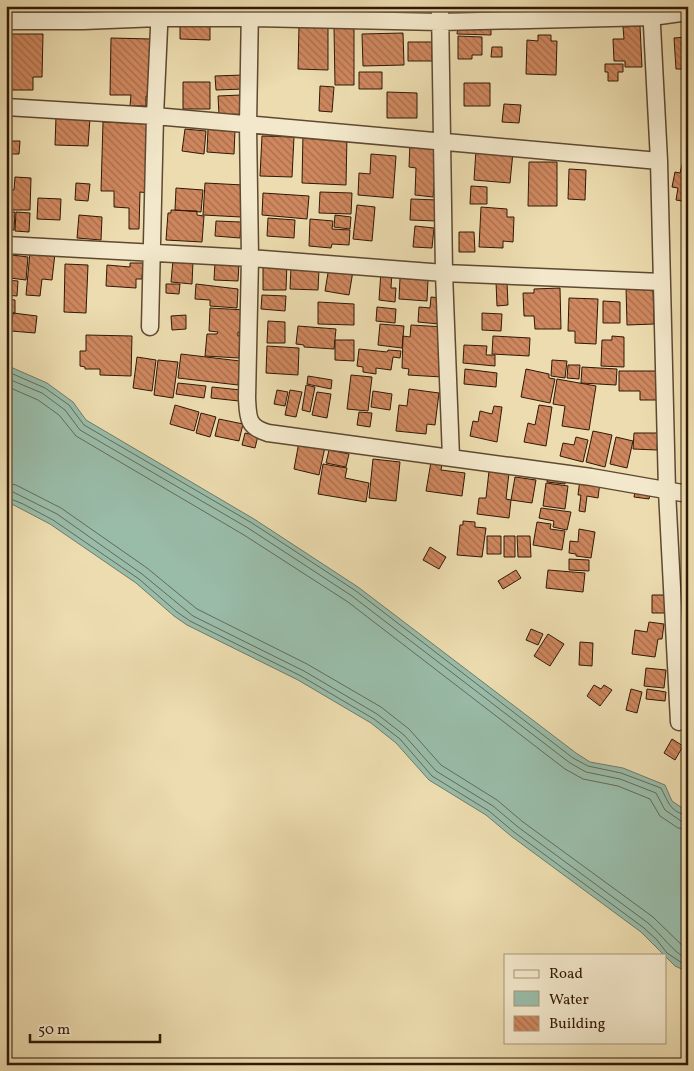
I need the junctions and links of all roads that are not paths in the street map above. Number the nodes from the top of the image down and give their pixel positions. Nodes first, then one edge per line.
1 (159, 12) edge
2 (250, 12) edge
3 (652, 12) edge
4 (688, 12) edge
5 (440, 14) edge
6 (6, 20) edge
7 (6, 107) edge
8 (155, 116) junction
9 (248, 125) junction
10 (442, 143) junction
11 (659, 161) junction
12 (6, 245) edge
13 (152, 254) junction
14 (250, 258) junction
15 (444, 273) junction
16 (662, 282) junction
17 (150, 327) dead end
18 (452, 458) junction
19 (667, 491) junction
20 (688, 494) edge
21 (680, 722) dead end

1 - 2 street
1 - 6 street
1 - 8 street
2 - 5 street
2 - 9 street
3 - 4 street
3 - 5 street
3 - 11 street
5 - 10 street
7 - 8 street
8 - 9 street
8 - 13 street
9 - 10 street
9 - 14 street
10 - 11 street
10 - 15 street
11 - 16 street
12 - 13 street
13 - 14 street
13 - 17 street
14 - 15 street
14 - 18 street
15 - 16 street
15 - 18 street
16 - 19 street
18 - 19 street
19 - 20 street
19 - 21 street

